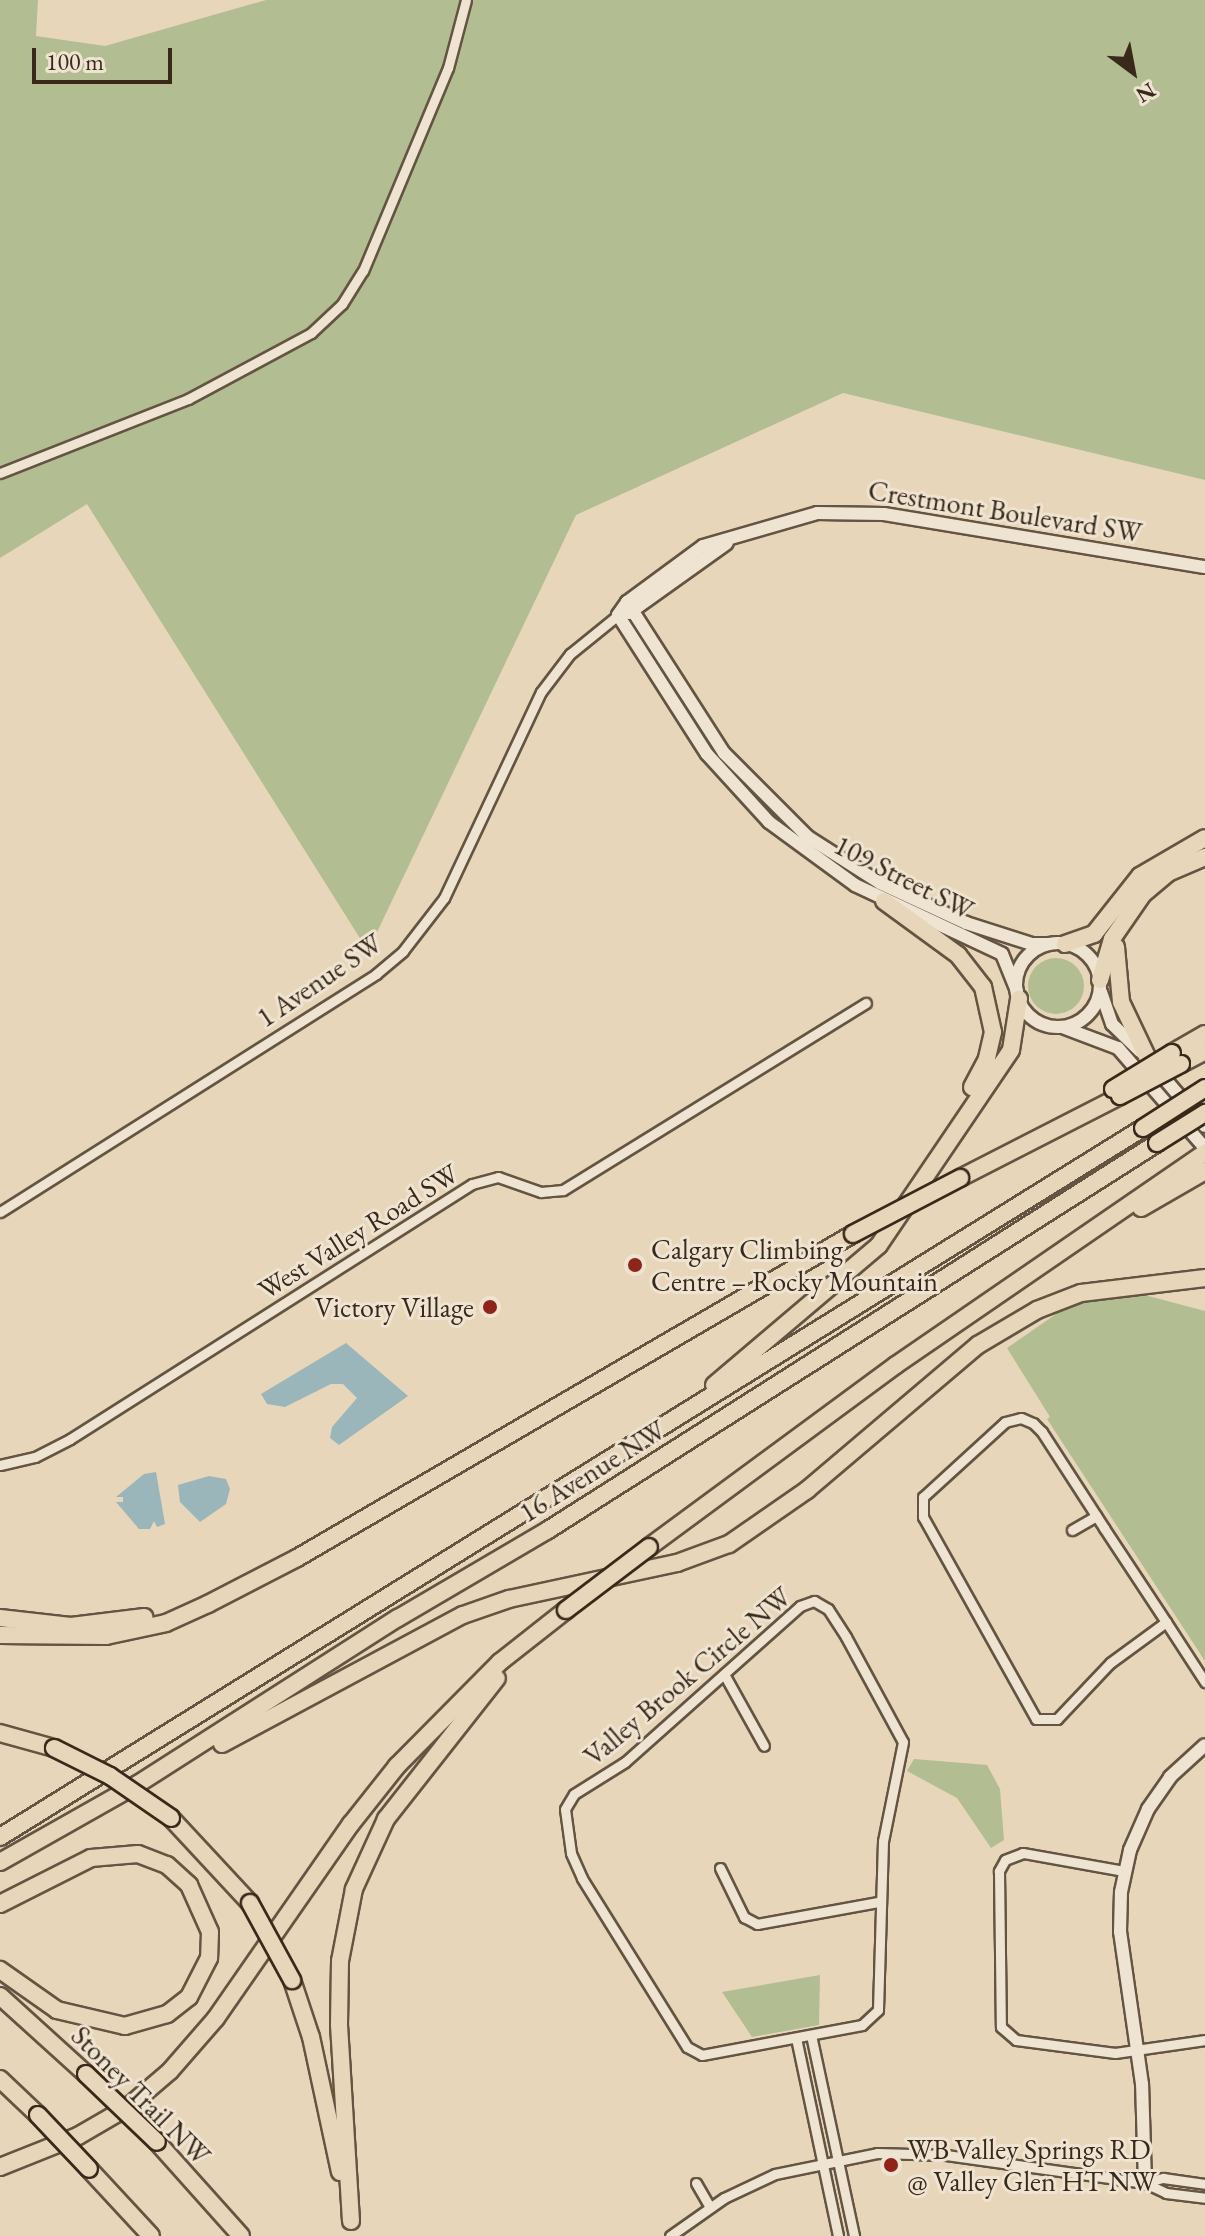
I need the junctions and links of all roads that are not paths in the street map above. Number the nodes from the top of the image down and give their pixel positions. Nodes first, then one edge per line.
1 (466, 0) edge
2 (0, 473) edge
3 (1205, 567) edge
4 (631, 607) junction
5 (618, 615) junction
6 (1205, 838) edge
7 (1205, 857) edge
8 (884, 901) junction
9 (1126, 915) junction
10 (1057, 944) junction
11 (1100, 983) junction
12 (1018, 995) junction
13 (866, 1003) dead end
14 (1059, 1026) junction
15 (1205, 1034) edge
16 (1205, 1051) edge
17 (1177, 1059) junction
18 (1149, 1061) junction
19 (1205, 1088) edge
20 (1205, 1113) edge
21 (1205, 1126) edge
22 (954, 1132) junction
23 (1205, 1150) edge
24 (1205, 1171) edge
25 (1186, 1175) junction
26 (0, 1212) edge
27 (1205, 1278) edge
28 (673, 1419) junction
29 (0, 1465) edge
30 (1096, 1516) junction
31 (1072, 1530) dead end
32 (208, 1604) junction
33 (566, 1610) junction
34 (0, 1618) edge
35 (1166, 1622) junction
36 (0, 1635) edge
37 (724, 1674) junction
38 (1205, 1682) edge
39 (0, 1733) edge
40 (1205, 1745) edge
41 (764, 1746) dead end
42 (183, 1757) junction
43 (0, 1837) edge
44 (0, 1862) edge
45 (720, 1868) dead end
46 (1124, 1871) junction
47 (878, 1902) junction
48 (0, 1904) edge
49 (0, 1970) edge
50 (0, 1996) edge
51 (811, 2035) junction
52 (796, 2038) junction
53 (1205, 2040) edge
54 (1137, 2052) junction
55 (0, 2079) edge
56 (838, 2157) junction
57 (822, 2160) junction
58 (0, 2167) edge
59 (696, 2183) dead end
60 (1145, 2183) junction
61 (1205, 2184) edge
62 (1205, 2198) edge
63 (710, 2207) junction
64 (352, 2228) edge
65 (151, 2236) edge
66 (241, 2236) edge
67 (670, 2236) edge
68 (838, 2236) edge
69 (854, 2236) edge

1 - 2 street
3 - 4 street, Crestmont Boulevard SW
4 - 5 street
4 - 10 street, 109 Street SW
5 - 8 street, 109 Street SW
5 - 26 street, 1 Avenue SW
6 - 10 highway
7 - 9 highway
8 - 12 street, 109 Street SW
8 - 22 highway
9 - 11 highway
9 - 18 highway
10 - 11 street
10 - 12 street
11 - 14 street
11 - 18 street
12 - 14 street
12 - 22 highway
13 - 29 street, West Valley Road SW
14 - 23 street
15 - 17 highway
16 - 17 highway
17 - 32 highway, bridge
18 - 21 street
19 - 28 highway, 16 Avenue NW, bridge
20 - 42 highway, 16 Avenue NW, bridge
22 - 28 highway
23 - 25 highway
24 - 25 highway
25 - 33 highway, bridge
27 - 42 highway
28 - 43 highway, 16 Avenue NW
30 - 31 street
30 - 35 street
30 - 35 street
32 - 34 highway
32 - 36 highway
33 - 58 highway
33 - 64 highway
35 - 38 street
37 - 41 street
37 - 47 street, Valley Brook Circle NW
37 - 52 street, Valley Brook Circle NW
39 - 64 highway, bridge
40 - 46 street
42 - 44 highway, 16 Avenue NW
45 - 47 street
46 - 54 street
46 - 54 street
47 - 51 street, Valley Brook Circle NW
48 - 49 highway
50 - 66 highway, Stoney Trail NW, bridge
51 - 52 street, Valley Brook Circle NW
51 - 56 street
52 - 57 street
53 - 54 street
54 - 60 street
55 - 65 highway, bridge
56 - 57 street
56 - 60 street
56 - 69 street
57 - 63 street
57 - 68 street
59 - 63 street
60 - 61 street
60 - 62 street
63 - 67 street

